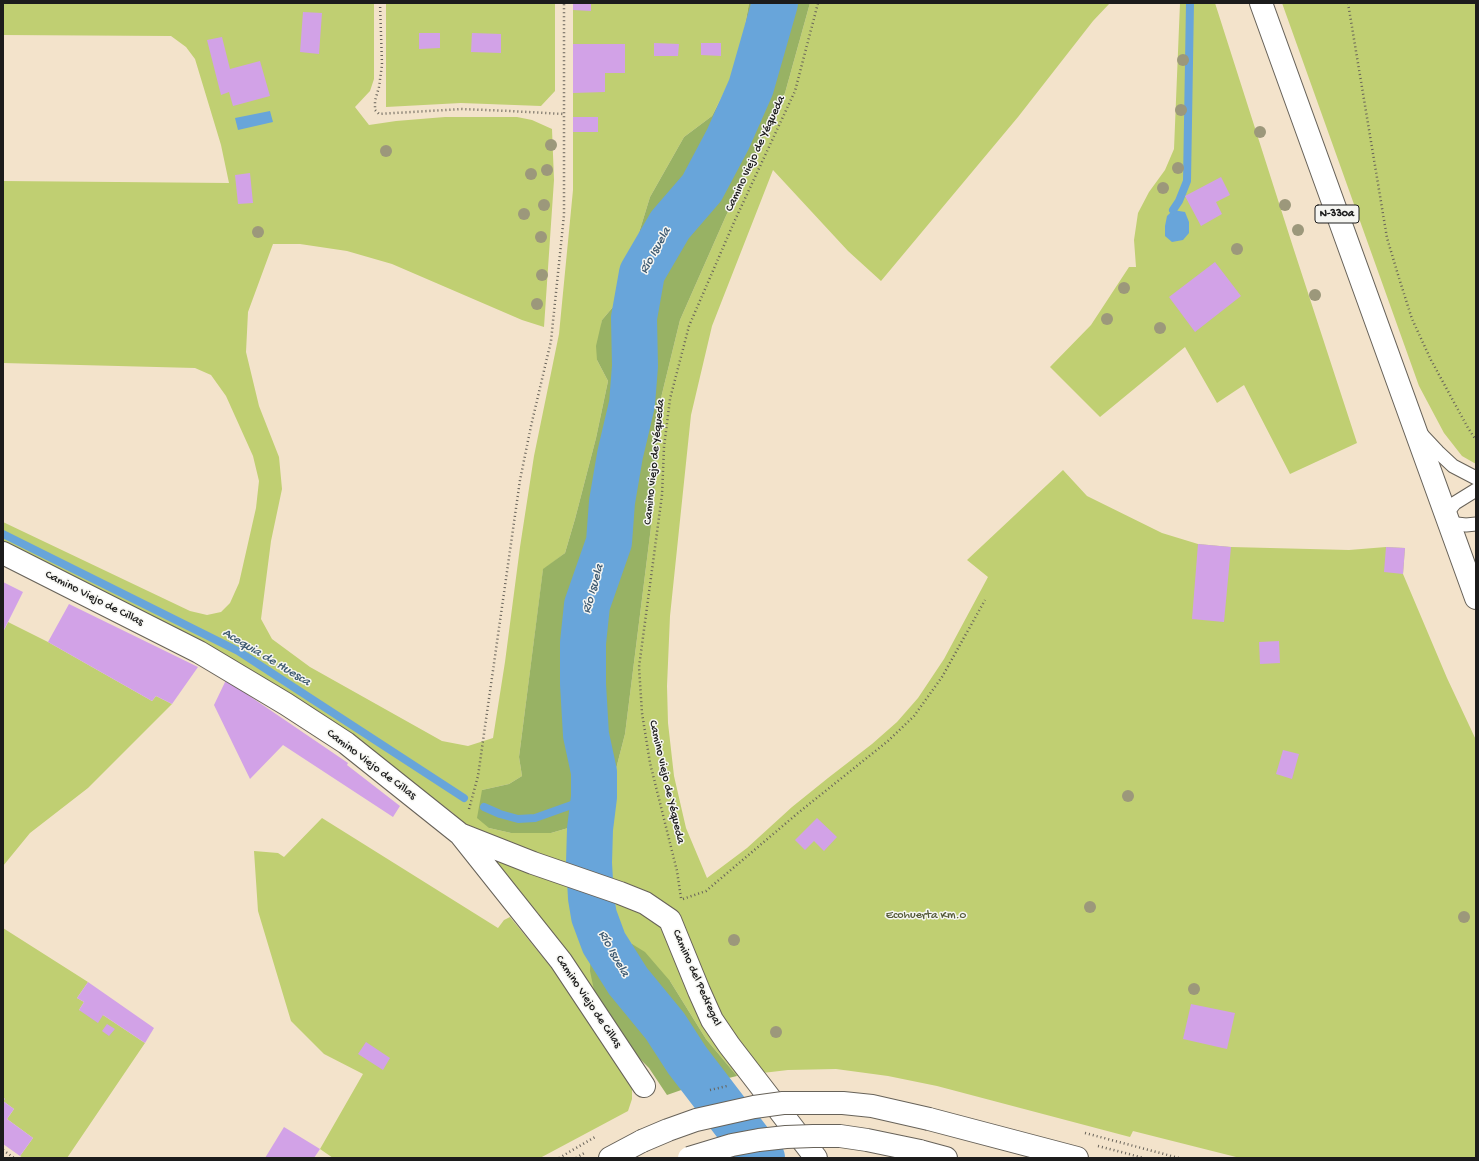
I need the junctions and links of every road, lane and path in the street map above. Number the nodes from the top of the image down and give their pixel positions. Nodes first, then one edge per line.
1 (380, 3) edge
2 (564, 3) edge
3 (818, 3) edge
4 (1261, 3) edge
5 (1348, 3) edge
6 (564, 114) junction
7 (1413, 425) junction
8 (1476, 440) edge
9 (1476, 478) edge
10 (1476, 490) edge
11 (1447, 519) junction
12 (1476, 524) edge
13 (3, 553) edge
14 (1476, 598) edge
15 (985, 600) dead end
16 (460, 834) junction
17 (644, 1086) dead end
18 (3, 1150) edge
19 (14, 1158) edge
20 (610, 1158) edge
21 (688, 1158) edge
22 (816, 1158) edge
23 (946, 1158) edge
24 (1077, 1158) edge

1 - 6 path
2 - 6 path
3 - 15 path, Camino viejo de Yéqueda
4 - 7 main road, N-330a
5 - 8 path
6 - 16 path
7 - 9 lane
7 - 11 main road, N-330a
10 - 11 lane
11 - 12 lane
11 - 14 main road, N-330a
13 - 16 main road, Camino Viejo de Cillas
16 - 17 main road, Camino Viejo de Cillas
16 - 22 main road, Camino del Pedregal
18 - 19 path
20 - 24 main road, bridge
21 - 23 main road, bridge

